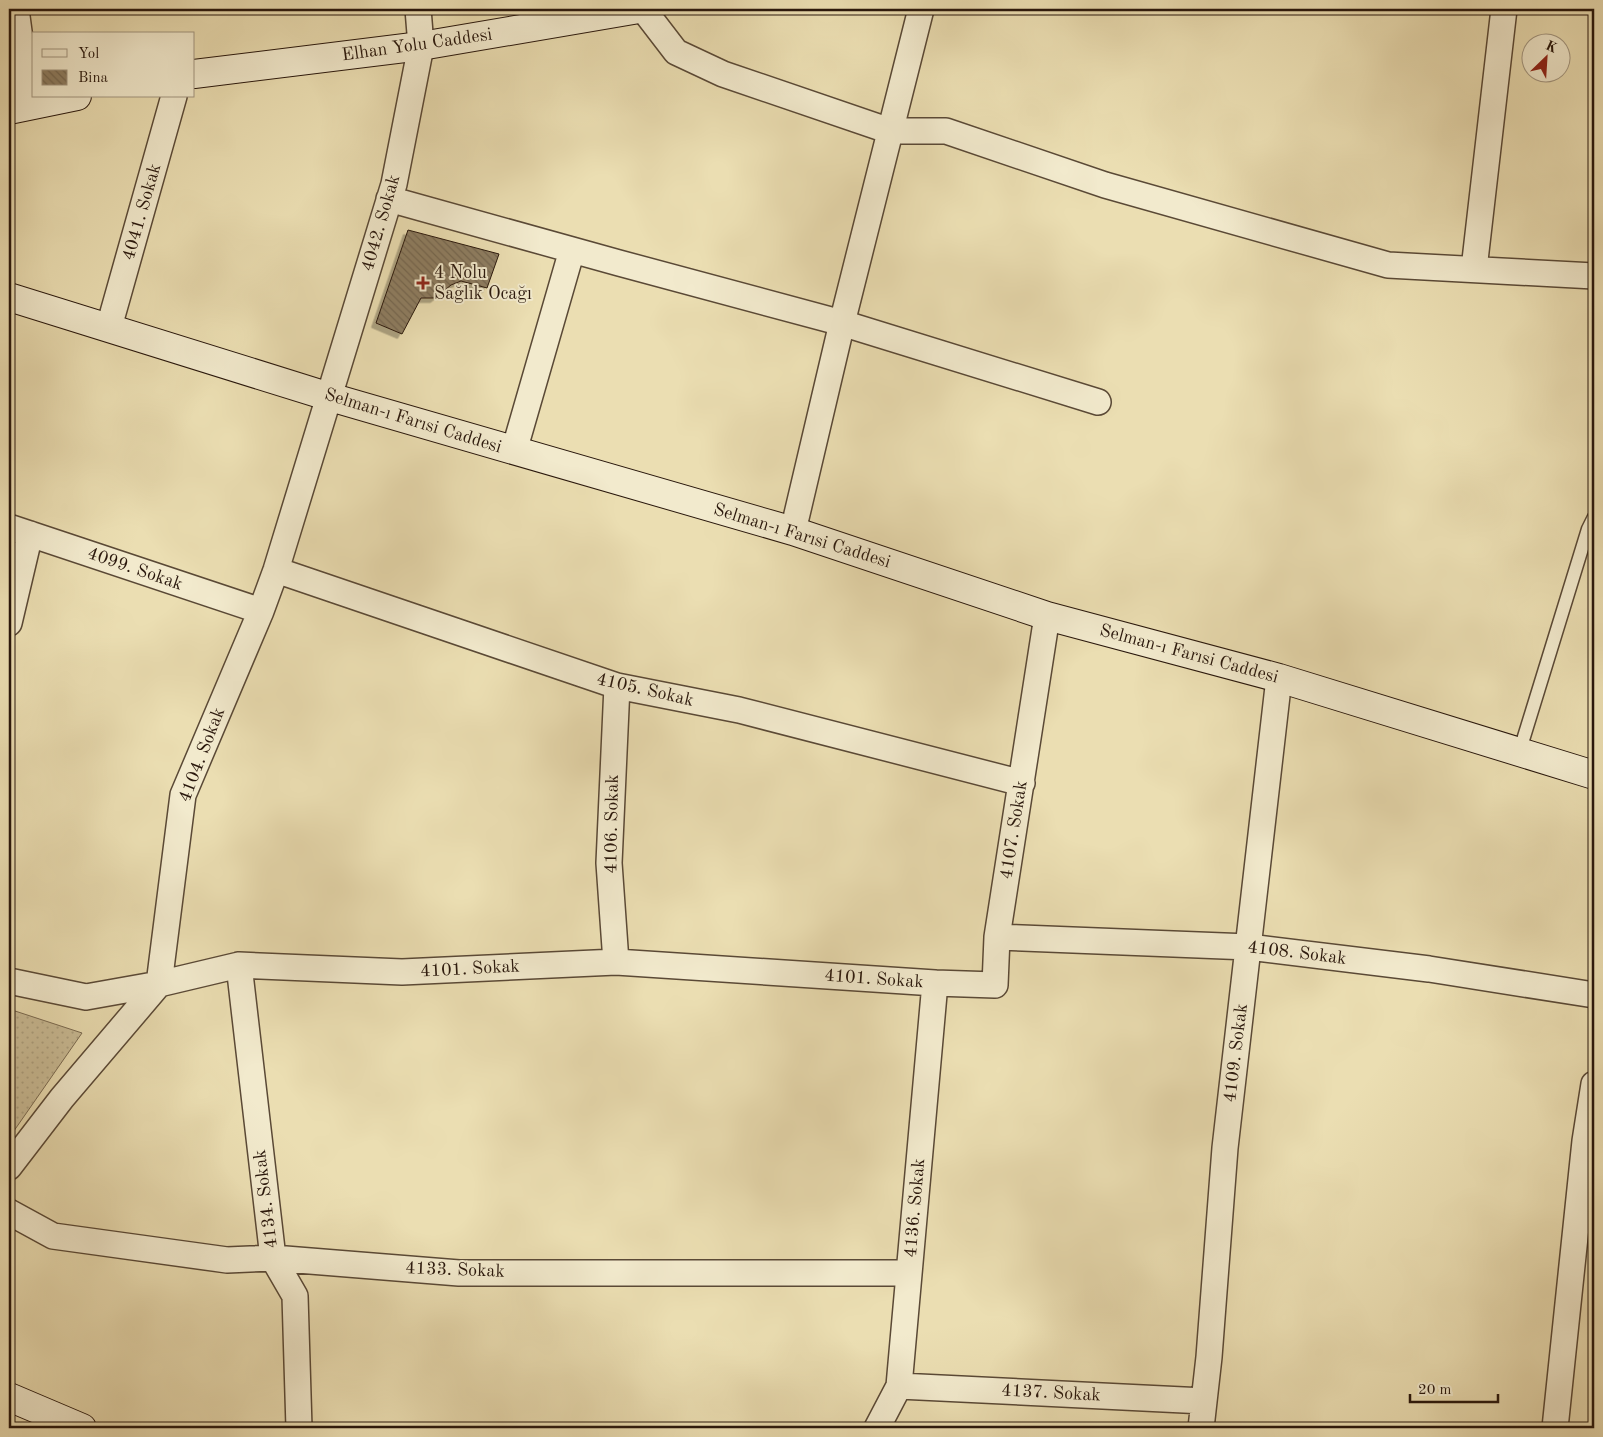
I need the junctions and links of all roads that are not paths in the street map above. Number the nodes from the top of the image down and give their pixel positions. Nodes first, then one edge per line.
1 (16, 9) edge
2 (418, 9) edge
3 (639, 9) edge
4 (643, 9) edge
5 (921, 9) edge
6 (1504, 9) edge
7 (421, 46) junction
8 (195, 74) edge
9 (68, 98) edge
10 (173, 98) edge
11 (19, 108) edge
12 (890, 131) junction
13 (389, 199) junction
14 (572, 250) junction
15 (1474, 269) junction
16 (1594, 276) edge
17 (9, 297) edge
18 (842, 323) junction
19 (109, 328) junction
20 (330, 397) junction
21 (1098, 402) dead end
22 (514, 451) junction
23 (1594, 517) edge
24 (20, 530) edge
25 (792, 531) junction
26 (276, 570) junction
27 (261, 611) junction
28 (1048, 616) junction
29 (9, 623) edge
30 (1279, 678) junction
31 (617, 686) junction
32 (1519, 753) junction
33 (1594, 776) edge
34 (1022, 783) junction
35 (997, 937) junction
36 (1249, 947) junction
37 (616, 962) junction
38 (239, 965) junction
39 (9, 982) edge
40 (935, 983) junction
41 (160, 984) junction
42 (1594, 995) edge
43 (1594, 1084) edge
44 (9, 1167) edge
45 (9, 1212) edge
46 (273, 1258) junction
47 (909, 1273) junction
48 (899, 1386) junction
49 (9, 1397) edge
50 (1204, 1401) junction
51 (82, 1428) edge
52 (299, 1428) edge
53 (877, 1428) edge
54 (1201, 1428) edge
55 (1555, 1428) edge

1 - 11 street
2 - 7 street, 4042. Sokak
3 - 7 main road, Elhan Yolu Caddesi
4 - 12 street
5 - 12 street
6 - 15 street
7 - 8 main road, Elhan Yolu Caddesi
7 - 13 street, 4042. Sokak
9 - 11 main road
10 - 19 street, 4041. Sokak
12 - 15 street
12 - 18 street
13 - 14 street
13 - 20 street, 4042. Sokak
14 - 18 street
14 - 22 street
15 - 16 street
17 - 19 main road, Selman-ı Farısi Caddesi
18 - 21 street
18 - 25 street
19 - 20 main road, Selman-ı Farısi Caddesi
20 - 22 main road, Selman-ı Farısi Caddesi
20 - 26 street, 4104. Sokak
22 - 25 main road, Selman-ı Farısi Caddesi
23 - 32 lane
24 - 27 street, 4099. Sokak
24 - 29 street
25 - 28 main road, Selman-ı Farısi Caddesi
26 - 27 street, 4104. Sokak
26 - 31 street, 4105. Sokak
27 - 41 street, 4104. Sokak
28 - 30 main road, Selman-ı Farısi Caddesi
28 - 34 street, 4107. Sokak
30 - 32 main road, Selman-ı Farısi Caddesi
30 - 36 street, 4109. Sokak
31 - 34 street, 4105. Sokak
31 - 37 street, 4106. Sokak
32 - 33 main road, Selman-ı Farısi Caddesi
34 - 35 street, 4107. Sokak
35 - 36 street, 4108. Sokak
35 - 40 street, 4107. Sokak
36 - 42 street, 4108. Sokak
36 - 50 street, 4109. Sokak
37 - 38 street, 4101. Sokak
37 - 40 street, 4101. Sokak
38 - 41 street, 4101. Sokak
38 - 46 street, 4134. Sokak
39 - 41 street, 4101. Sokak
40 - 47 street, 4136. Sokak
41 - 44 street
43 - 55 street
45 - 46 street, 4133. Sokak
46 - 47 street, 4133. Sokak
46 - 52 street, 4134. Sokak
47 - 48 street, 4136. Sokak
48 - 50 street, 4137. Sokak
48 - 53 street, 4136. Sokak
49 - 51 main road
50 - 54 street, 4109. Sokak

